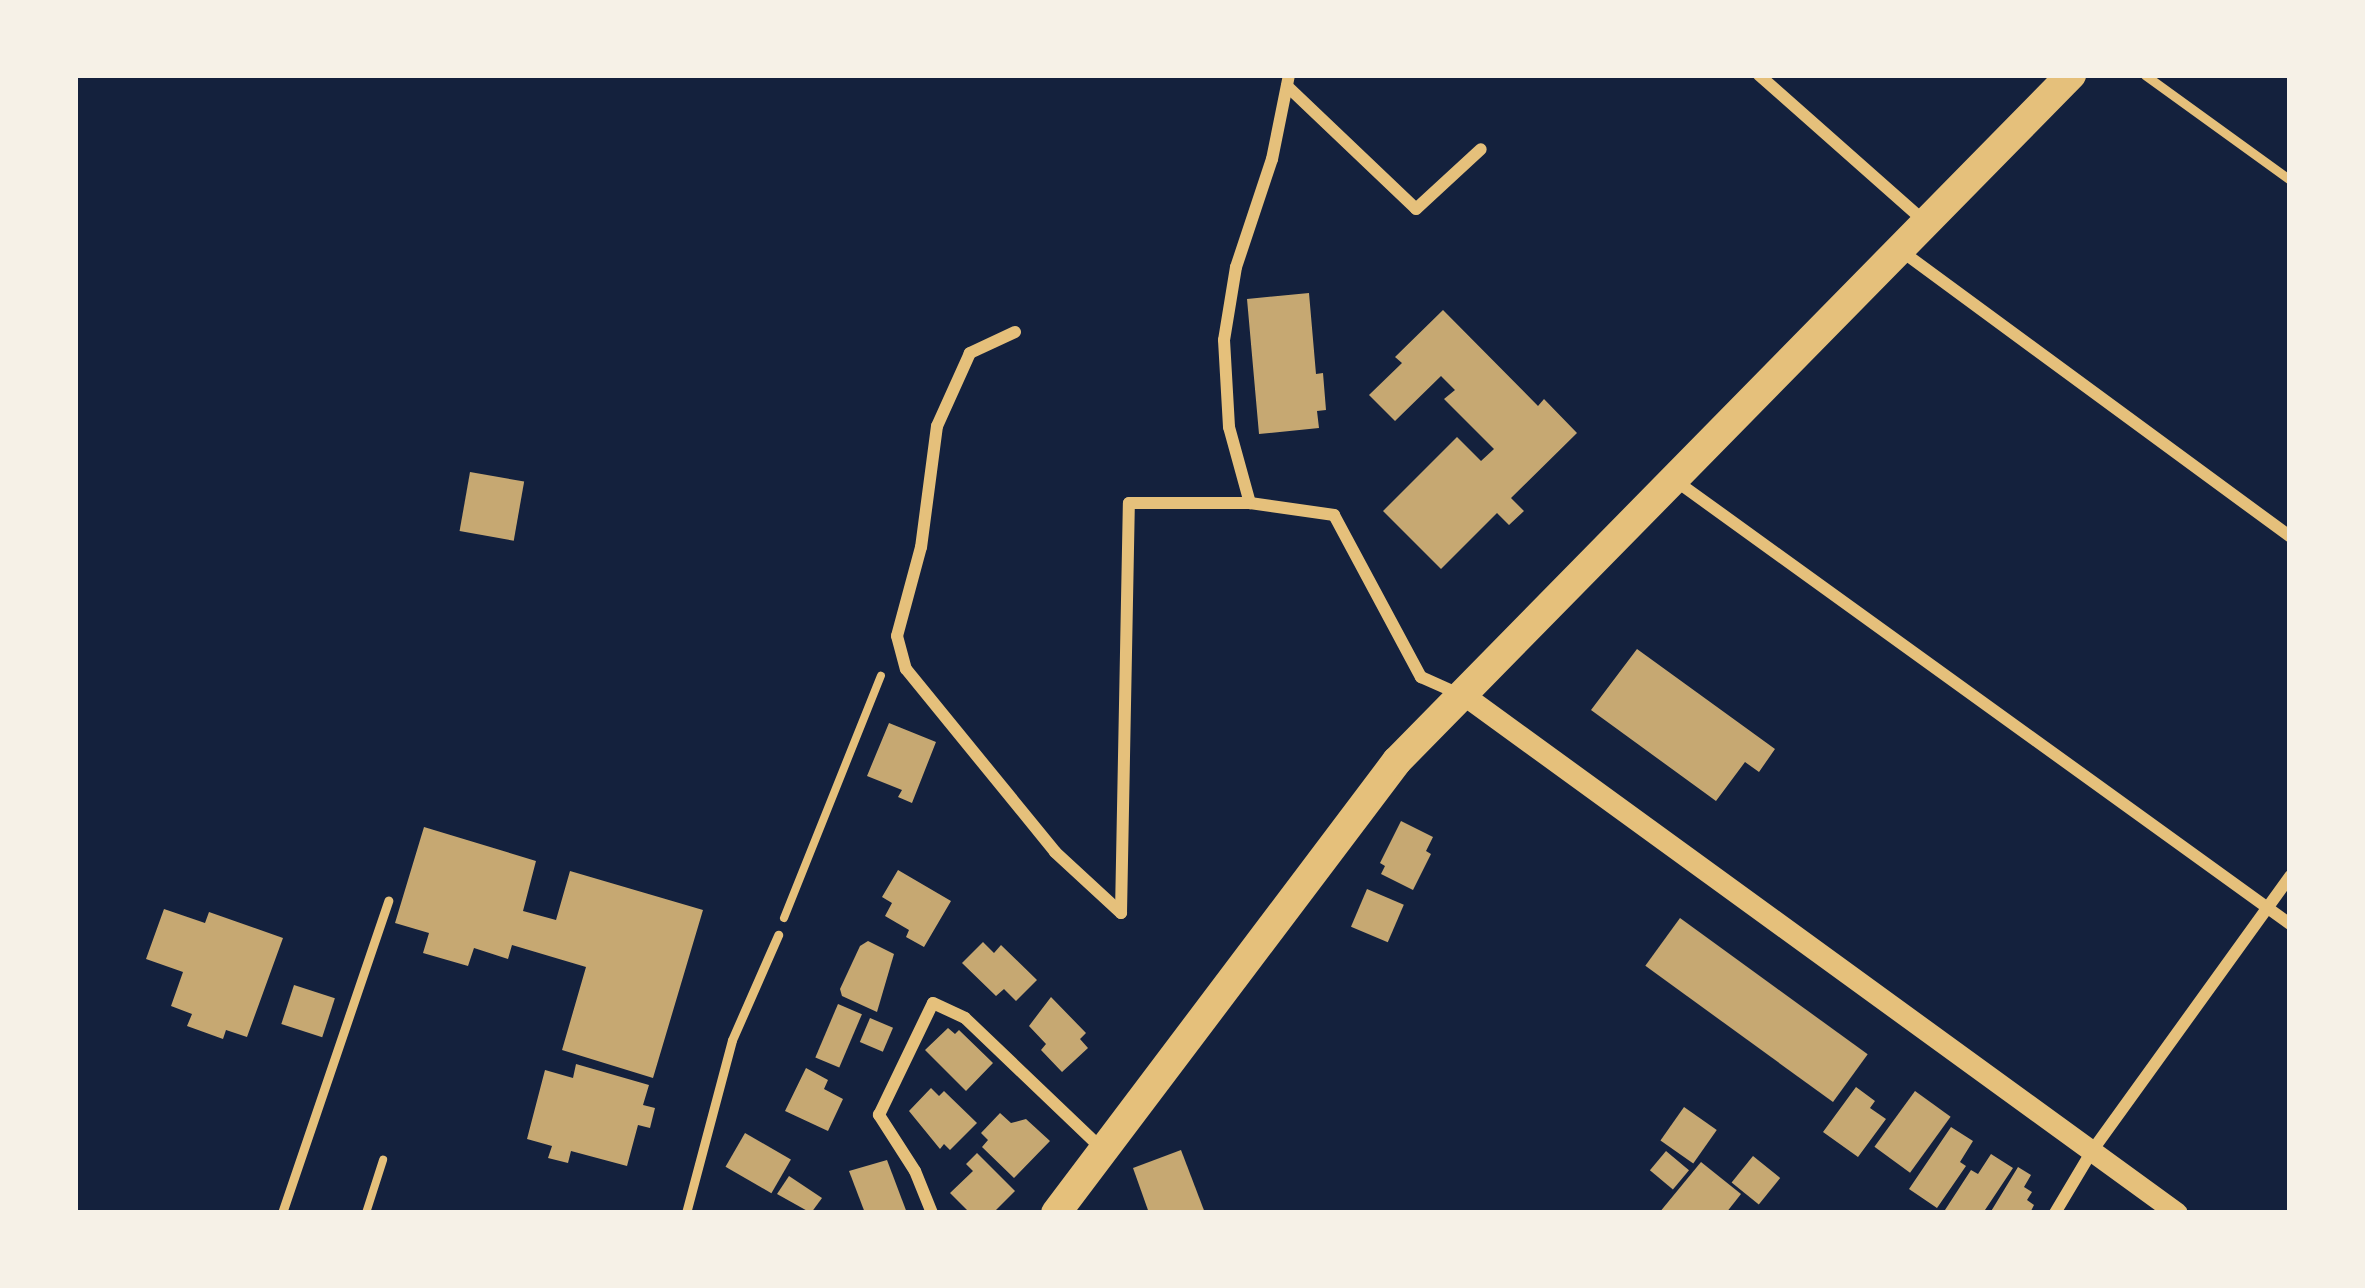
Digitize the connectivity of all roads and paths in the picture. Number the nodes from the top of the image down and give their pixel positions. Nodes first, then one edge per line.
1 (1759, 75) edge
2 (2071, 75) edge
3 (2145, 75) edge
4 (1288, 81) edge
5 (1481, 149) dead end
6 (2290, 180) edge
7 (1926, 223) junction
8 (1899, 250) junction
9 (1015, 332) dead end
10 (1675, 480) junction
11 (1250, 502) junction
12 (2290, 537) edge
13 (897, 636) junction
14 (1464, 695) junction
15 (2290, 876) edge
16 (388, 901) dead end
17 (2267, 908) junction
18 (2290, 924) edge
19 (778, 934) joint
20 (1103, 1150) junction
21 (2092, 1151) junction
22 (383, 1160) dead end
23 (281, 1213) edge
24 (366, 1213) edge
25 (686, 1213) edge
26 (932, 1213) edge
27 (1056, 1213) edge
28 (2055, 1213) edge
29 (2177, 1213) edge

1 - 7 street
2 - 7 main road
3 - 6 lane
4 - 5 street
4 - 11 street
7 - 8 main road
8 - 10 main road
8 - 12 street
9 - 13 street
10 - 14 main road
10 - 17 street
11 - 13 street
11 - 14 street
13 - 19 path
14 - 20 main road
14 - 21 street
15 - 17 street
16 - 23 lane
17 - 18 street
17 - 21 street
19 - 25 lane
20 - 26 street
20 - 27 main road
21 - 28 street
21 - 29 street
22 - 24 path

